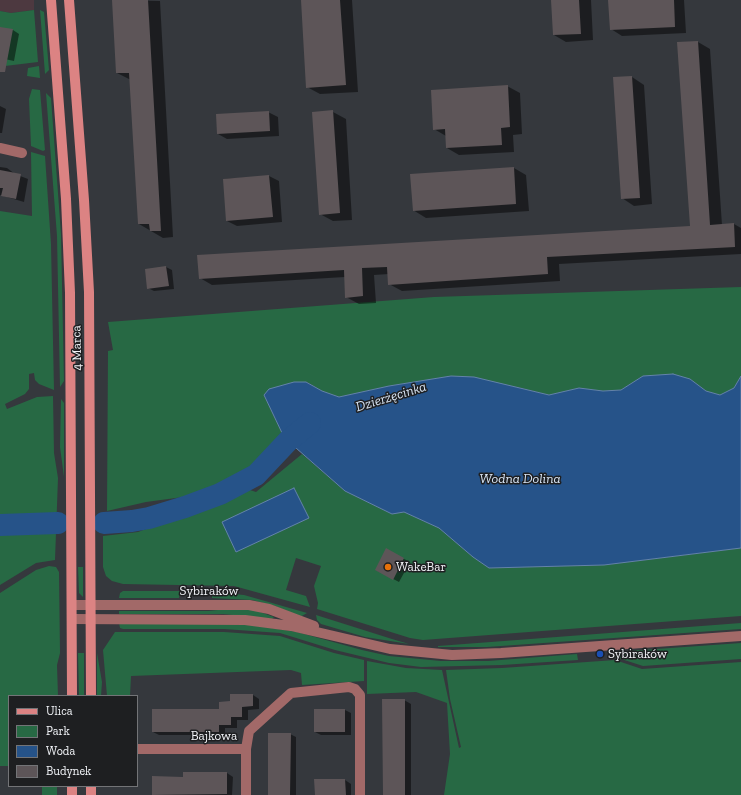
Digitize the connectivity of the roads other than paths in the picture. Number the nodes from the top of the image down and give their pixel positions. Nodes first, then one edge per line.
1 (50, 0) edge
2 (69, 0) edge
3 (0, 148) edge
4 (22, 153) dead end
5 (90, 604) junction
6 (72, 605) junction
7 (72, 619) junction
8 (90, 619) junction
9 (741, 636) edge
10 (341, 637) junction
11 (72, 695) edge
12 (90, 695) edge
13 (138, 749) edge
14 (246, 749) junction
15 (246, 795) edge
16 (360, 795) edge

1 - 6 main road, 4 Marca
2 - 5 main road, 4 Marca
3 - 4 street
5 - 6 street, Sybiraków
5 - 8 main road, 4 Marca
5 - 10 street, Sybiraków
6 - 7 main road, 4 Marca
7 - 8 street, Sybiraków
7 - 11 main road, 4 Marca
8 - 10 street, Sybiraków
8 - 12 main road, 4 Marca
9 - 10 street, Sybiraków
13 - 14 street, Bajkowa
14 - 15 street, Bajkowa
14 - 16 street

